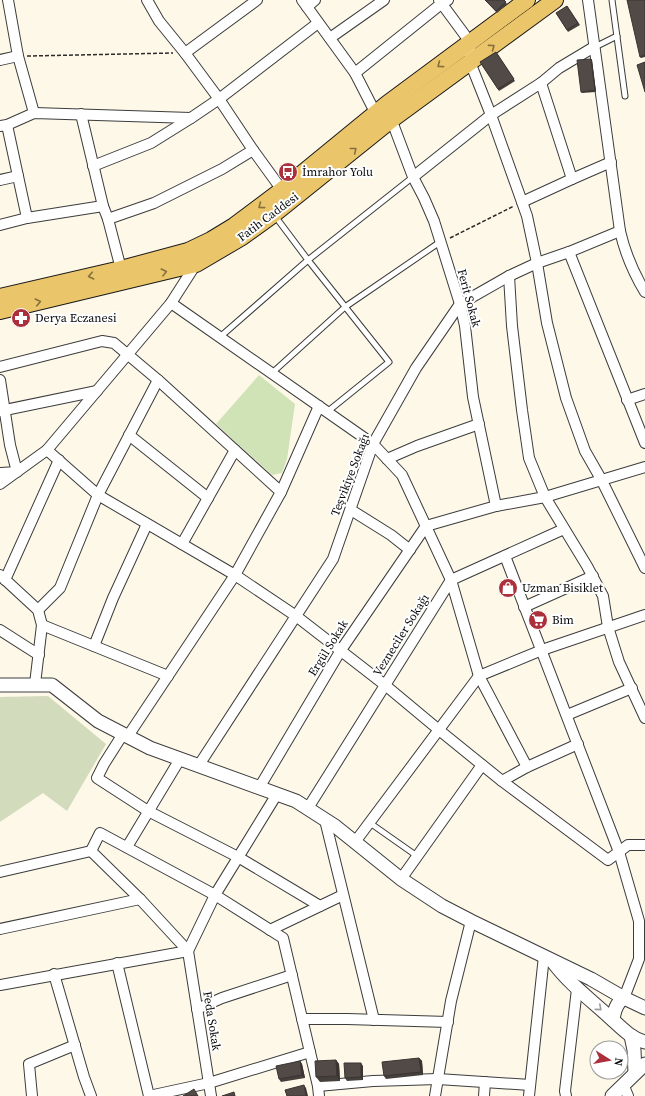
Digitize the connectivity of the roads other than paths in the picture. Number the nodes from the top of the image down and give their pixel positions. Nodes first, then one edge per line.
1 (8, 0) edge
2 (147, 0) edge
3 (257, 0) edge
4 (316, 0) edge
5 (384, 0) edge
6 (527, 0) edge
7 (555, 0) edge
8 (588, 0) edge
9 (612, 0) edge
10 (443, 1) edge
11 (305, 4) edge
12 (318, 23) junction
13 (617, 36) junction
14 (330, 38) junction
15 (470, 42) junction
16 (594, 47) junction
17 (185, 53) junction
18 (18, 56) junction
19 (0, 60) edge
20 (470, 62) junction
21 (355, 73) junction
22 (541, 83) junction
23 (625, 96) dead end
24 (218, 99) junction
25 (34, 113) junction
26 (385, 113) junction
27 (81, 114) junction
28 (491, 115) junction
29 (191, 118) junction
30 (4, 125) edge
31 (253, 150) junction
32 (335, 156) junction
33 (611, 162) junction
34 (93, 166) junction
35 (18, 176) junction
36 (413, 177) junction
37 (572, 179) junction
38 (0, 180) edge
39 (282, 190) junction
40 (522, 202) junction
41 (103, 206) junction
42 (274, 214) junction
43 (27, 218) junction
44 (108, 219) junction
45 (0, 225) edge
46 (620, 231) junction
47 (440, 242) junction
48 (569, 252) junction
49 (308, 260) junction
50 (537, 263) junction
51 (196, 264) junction
52 (121, 269) junction
53 (508, 276) junction
54 (645, 292) edge
55 (0, 297) edge
56 (171, 303) junction
57 (460, 304) junction
58 (345, 307) junction
59 (0, 311) edge
60 (220, 337) junction
61 (127, 354) junction
62 (0, 367) edge
63 (272, 373) junction
64 (0, 380) edge
65 (158, 380) junction
66 (97, 391) junction
67 (645, 394) edge
68 (627, 400) junction
69 (323, 409) junction
70 (2, 410) edge
71 (478, 424) junction
72 (129, 435) junction
73 (645, 443) edge
74 (373, 444) junction
75 (47, 450) junction
76 (235, 450) junction
77 (387, 459) junction
78 (59, 460) junction
79 (645, 467) edge
80 (17, 472) junction
81 (0, 473) edge
82 (601, 479) junction
83 (0, 484) edge
84 (281, 492) junction
85 (98, 495) junction
86 (544, 497) junction
87 (208, 498) junction
88 (496, 506) junction
89 (350, 510) junction
90 (147, 524) junction
91 (426, 526) junction
92 (564, 529) junction
93 (182, 544) junction
94 (410, 550) junction
95 (505, 556) junction
96 (645, 568) edge
97 (235, 575) junction
98 (593, 576) junction
99 (3, 577) edge
100 (451, 580) junction
101 (524, 607) junction
102 (38, 610) junction
103 (645, 615) edge
104 (296, 616) junction
105 (42, 625) junction
106 (608, 627) junction
107 (0, 630) edge
108 (94, 646) junction
109 (340, 650) junction
110 (542, 650) junction
111 (39, 654) junction
112 (168, 676) junction
113 (480, 676) junction
114 (35, 684) junction
115 (0, 685) edge
116 (385, 685) junction
117 (632, 688) junction
118 (567, 715) junction
119 (645, 718) edge
120 (439, 730) junction
121 (126, 735) junction
122 (578, 744) junction
123 (180, 759) junction
124 (482, 765) junction
125 (199, 766) junction
126 (528, 767) junction
127 (502, 781) junction
128 (259, 788) junction
129 (277, 794) junction
130 (308, 808) junction
131 (148, 811) junction
132 (325, 820) junction
133 (370, 823) junction
134 (355, 842) junction
135 (645, 845) edge
136 (127, 847) junction
137 (91, 851) junction
138 (619, 852) junction
139 (417, 856) junction
140 (238, 858) junction
141 (0, 872) edge
142 (401, 878) junction
143 (215, 895) junction
144 (343, 895) junction
145 (140, 899) junction
146 (320, 906) junction
147 (471, 922) junction
148 (642, 924) edge
149 (0, 929) edge
150 (270, 930) junction
151 (642, 940) edge
152 (188, 950) junction
153 (548, 958) junction
154 (118, 963) junction
155 (54, 974) junction
156 (292, 975) junction
157 (0, 985) edge
158 (577, 989) junction
159 (624, 998) junction
160 (644, 1006) edge
161 (197, 1009) junction
162 (302, 1019) junction
163 (374, 1020) junction
164 (613, 1020) junction
165 (448, 1022) junction
166 (631, 1036) junction
167 (645, 1042) edge
168 (75, 1045) junction
169 (310, 1052) junction
170 (645, 1064) edge
171 (635, 1073) junction
172 (438, 1079) junction
173 (485, 1082) junction
174 (209, 1083) junction
175 (530, 1085) junction
176 (626, 1090) edge
177 (318, 1091) edge
178 (32, 1096) edge
179 (91, 1096) edge
180 (149, 1096) edge
181 (211, 1096) edge
182 (435, 1096) edge
183 (484, 1096) edge
184 (529, 1096) edge
185 (566, 1096) edge
186 (612, 1096) edge

1 - 18 street
2 - 17 street
3 - 17 street
4 - 11 street
5 - 14 street
6 - 15 main road
20 -> 7 main road
8 - 16 street
9 - 13 lane
10 - 15 street
10 - 21 street
11 - 12 street, Ferit Sokak
12 - 14 street, Ferit Sokak
12 - 24 street
13 - 16 lane
13 - 23 lane
14 - 21 street, Ferit Sokak
15 - 20 street
15 -> 26 main road
16 - 22 street
16 - 33 street
17 - 24 street
18 - 19 street
18 - 25 street
20 - 26 main road
20 - 28 street
21 - 26 street, Ferit Sokak
22 - 28 street
22 - 37 street
24 - 29 street
24 - 31 street
25 - 27 street
25 - 30 street
26 - 32 main road
26 - 36 street, Ferit Sokak
27 - 29 street
27 - 34 street
28 - 36 street
28 - 40 street
29 - 34 street
30 - 35 street
31 - 39 street
31 - 44 street
32 - 39 main road
32 - 42 main road, Fatih Caddesi
33 - 37 street
33 - 46 street
34 - 41 street
35 - 38 street
35 - 43 street
36 - 47 street, Ferit Sokak
36 - 49 lane
37 - 40 street
39 -> 52 main road
40 - 50 street
41 - 43 street
41 - 44 street
42 - 49 lane
42 - 51 main road, Fatih Caddesi
43 - 45 street
44 - 52 street
46 - 48 street, Teşvikiye Sokağı
46 - 54 street
47 - 57 street, Ferit Sokak
47 - 58 lane
48 - 50 street, Teşvikiye Sokağı
48 - 68 street
49 - 58 lane
49 - 60 lane
50 - 53 street, Teşvikiye Sokağı
50 - 82 street
51 - 56 street
59 -> 51 main road, Fatih Caddesi
52 -> 55 main road
53 - 57 street, Teşvikiye Sokağı
53 - 86 street
56 - 60 street
56 - 61 street
57 - 71 street, Ferit Sokak
57 - 74 street, Teşvikiye Sokağı
58 - 63 lane
58 - 69 lane
60 - 63 street
61 - 62 street
61 - 65 street
61 - 66 street
63 - 69 street
64 - 70 street
65 - 72 street
65 - 76 street
66 - 70 street
66 - 75 street
67 - 68 street
68 - 73 street
69 - 74 street
69 - 84 street
70 - 80 street
71 - 77 street
71 - 88 street, Ferit Sokak
72 - 85 street
72 - 87 street
74 - 77 street
74 - 89 street, Teşvikiye Sokağı
75 - 78 street
75 - 80 street
76 - 84 street
76 - 87 street
77 - 91 street
78 - 85 street
78 - 99 street
79 - 82 street
80 - 81 street
80 - 83 street
82 - 86 street
82 - 96 street
84 - 97 street
85 - 90 street
85 - 102 street
86 - 88 street
86 - 92 street
87 - 93 street
88 - 91 street
89 - 94 street
89 - 104 street, Teşvikiye Sokağı
90 - 93 street
90 - 108 street
91 - 94 street, Ergül Sokak
91 - 100 street
92 - 95 street
92 - 98 street
93 - 97 street
94 - 109 street, Ergül Sokak
95 - 100 street
95 - 101 street
97 - 104 street
97 - 112 street
98 - 101 street
98 - 106 street
99 - 102 street
100 - 113 street
100 - 116 street, Vezneciler Sokağı
101 - 110 street
102 - 105 street
103 - 106 street
104 - 109 street
104 - 125 street, Teşvikiye Sokağı
105 - 108 street
105 - 111 street
106 - 110 street
106 - 117 street
107 - 111 street
108 - 112 street
109 - 116 street
109 - 128 street, Ergül Sokak
110 - 113 street
110 - 118 street
111 - 114 street
112 - 121 street
113 - 120 street
113 - 126 street
114 - 115 street
114 - 121 street
116 - 120 street
116 - 130 street, Vezneciler Sokağı
117 - 118 street
117 - 119 street
118 - 122 street
120 - 124 street
120 - 133 street
121 - 123 street
121 - 131 street
122 - 126 street
122 - 138 street
123 - 125 street
123 - 131 street
124 - 127 street
124 - 139 street
125 - 128 street
126 - 127 street
127 - 138 street
128 - 129 street
129 - 130 street
129 - 140 street
130 - 132 street
131 - 136 street
131 - 140 street
132 - 134 street
132 - 144 street
133 - 134 street
133 - 139 lane
134 - 142 street
135 - 138 street
136 - 137 street
136 - 143 street
137 - 141 street
137 - 145 street
138 - 148 street
139 - 142 street
140 - 143 street
140 - 146 street
142 - 147 street
143 - 150 street
143 - 152 street
144 - 146 street
144 - 163 street
145 - 149 street
145 - 152 street
146 - 150 street
147 - 153 street
147 - 165 street
148 - 151 street
150 - 156 street
151 - 159 street
152 - 154 street
152 - 161 street, Feda Sokak
153 - 158 street
153 - 159 street
153 - 175 street
154 - 155 street
154 - 180 street
155 - 157 street
155 - 168 street
156 - 161 street
156 - 162 street
158 -> 164 street
158 - 185 street
159 - 160 street
159 - 164 street
161 - 174 street, Feda Sokak
162 - 163 street
162 - 169 street
163 - 165 street
164 - 166 street
165 - 172 street
166 - 167 street
166 - 171 street
168 - 178 street
168 - 179 street
169 - 174 street
169 - 177 street
170 - 171 street
171 - 176 street
172 - 173 street
172 - 177 street
172 - 182 street
173 - 175 street
173 - 183 street
174 - 180 street
174 - 181 street, Feda Sokak
175 - 184 street
176 - 186 street

